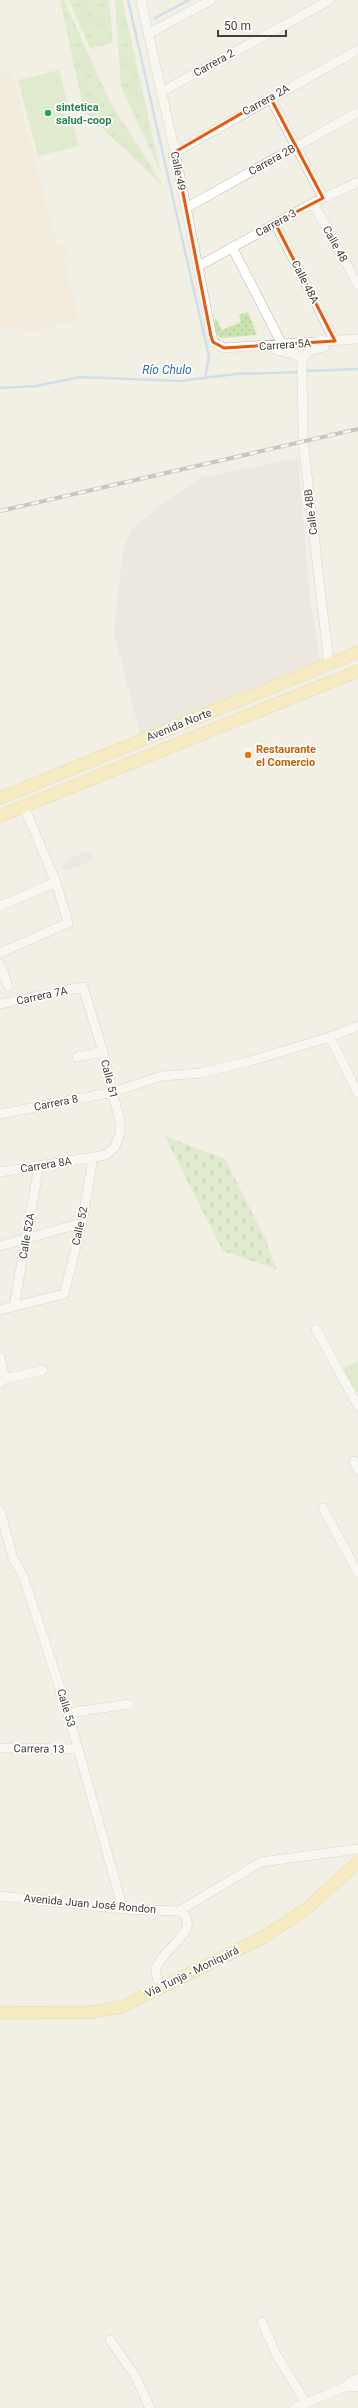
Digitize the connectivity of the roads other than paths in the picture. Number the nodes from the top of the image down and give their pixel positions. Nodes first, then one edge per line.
1 (141, 0) edge
2 (211, 0) edge
3 (330, 0) edge
4 (148, 34) junction
5 (358, 50) edge
6 (161, 92) junction
7 (270, 97) junction
8 (358, 112) edge
9 (296, 147) junction
10 (175, 152) junction
11 (358, 182) edge
12 (323, 198) junction
13 (313, 203) junction
14 (186, 208) junction
15 (275, 223) junction
16 (232, 248) junction
17 (197, 268) junction
18 (358, 285) edge
19 (358, 339) edge
20 (334, 341) junction
21 (213, 342) joint
22 (283, 346) junction
23 (225, 348) junction
24 (302, 360) junction
25 (358, 652) edge
26 (329, 664) junction
27 (358, 671) edge
28 (0, 798) edge
29 (24, 807) junction
30 (0, 816) edge
31 (56, 882) junction
32 (0, 906) edge
33 (0, 953) edge
34 (0, 964) edge
35 (8, 986) dead end
36 (83, 987) joint
37 (0, 1004) edge
38 (358, 1026) edge
39 (330, 1037) junction
40 (103, 1052) junction
41 (77, 1057) dead end
42 (113, 1092) junction
43 (358, 1093) edge
44 (0, 1114) edge
45 (93, 1158) junction
46 (39, 1166) junction
47 (0, 1172) edge
48 (82, 1223) junction
49 (27, 1239) junction
50 (0, 1246) edge
51 (14, 1306) junction
52 (0, 1310) edge
53 (316, 1329) dead end
54 (0, 1357) edge
55 (43, 1370) dead end
56 (3, 1381) edge
57 (358, 1406) edge
58 (354, 1461) dead end
59 (358, 1470) edge
60 (323, 1508) dead end
61 (0, 1510) edge
62 (358, 1573) edge
63 (129, 1704) dead end
64 (68, 1713) junction
65 (0, 1748) edge
66 (77, 1749) junction
67 (358, 1849) edge
68 (358, 1862) edge
69 (0, 1896) edge
70 (123, 1908) junction
71 (179, 1911) junction
72 (161, 1988) junction
73 (0, 2013) edge
74 (262, 2322) dead end
75 (110, 2340) dead end
76 (358, 2378) edge
77 (347, 2386) junction
78 (358, 2387) edge
79 (306, 2403) junction
80 (150, 2408) edge
81 (294, 2408) edge

1 - 4 street, Calle 49
2 - 4 street
3 - 6 street, Carrera 2
4 - 6 street, Calle 49
5 - 7 street, Carrera 2A
6 - 10 street, Calle 49
7 - 9 street
7 - 10 street, Carrera 2A
8 - 9 street, Carrera 2B
9 - 12 street
9 - 14 street, Carrera 2B
10 - 14 street, Calle 49
11 - 12 street, Carrera 3
12 - 13 street, Carrera 3
13 - 15 street, Carrera 3
13 - 18 street, Calle 48
14 - 17 street, Calle 49
15 - 16 street, Carrera 3
15 - 20 street, Calle 48A
16 - 17 street, Carrera 3
16 - 22 street
17 - 21 street, Calle 49
19 - 20 street, Carrera 5A
19 - 24 street
20 - 22 street, Carrera 5A
21 - 23 street, Carrera 5A
22 - 23 street, Carrera 5A
23 - 24 street
24 - 26 street, Calle 48B
25 - 26 main road, Avenida Norte
26 - 28 main road, Avenida Norte
27 - 29 main road, Avenida Norte
29 - 30 main road, Avenida Norte
29 - 31 street
31 - 32 street
31 - 33 street
34 - 35 street
36 - 37 street, Carrera 7A
36 - 40 street, Calle 51
38 - 39 street, Carrera 8
39 - 42 street, Carrera 8
39 - 43 street
40 - 41 street
40 - 42 street, Calle 51
42 - 44 street, Carrera 8
42 - 45 street, Calle 51
45 - 46 street, Carrera 8A
45 - 48 street, Calle 52
46 - 47 street, Carrera 8A
46 - 49 street, Calle 52A
48 - 49 street
48 - 51 street, Calle 52
49 - 50 street
49 - 51 street, Calle 52A
51 - 52 street
53 - 57 street
54 - 56 street
55 - 56 street
58 - 59 street
60 - 62 street
61 - 64 street, Calle 53
63 - 64 street
64 - 66 street, Calle 53
65 - 66 street, Carrera 13
66 - 70 street, Calle 53
67 - 71 street
68 - 72 main road, Vía Tunja - Moniquirá
69 - 70 street, Avenida Juan José Rondon
70 - 71 street, Avenida Juan José Rondon
71 - 72 street
72 - 73 main road, Vía Tunja - Moniquirá
74 - 79 street
75 - 80 street
76 - 77 street
77 - 78 street
77 - 79 street
79 - 81 street

